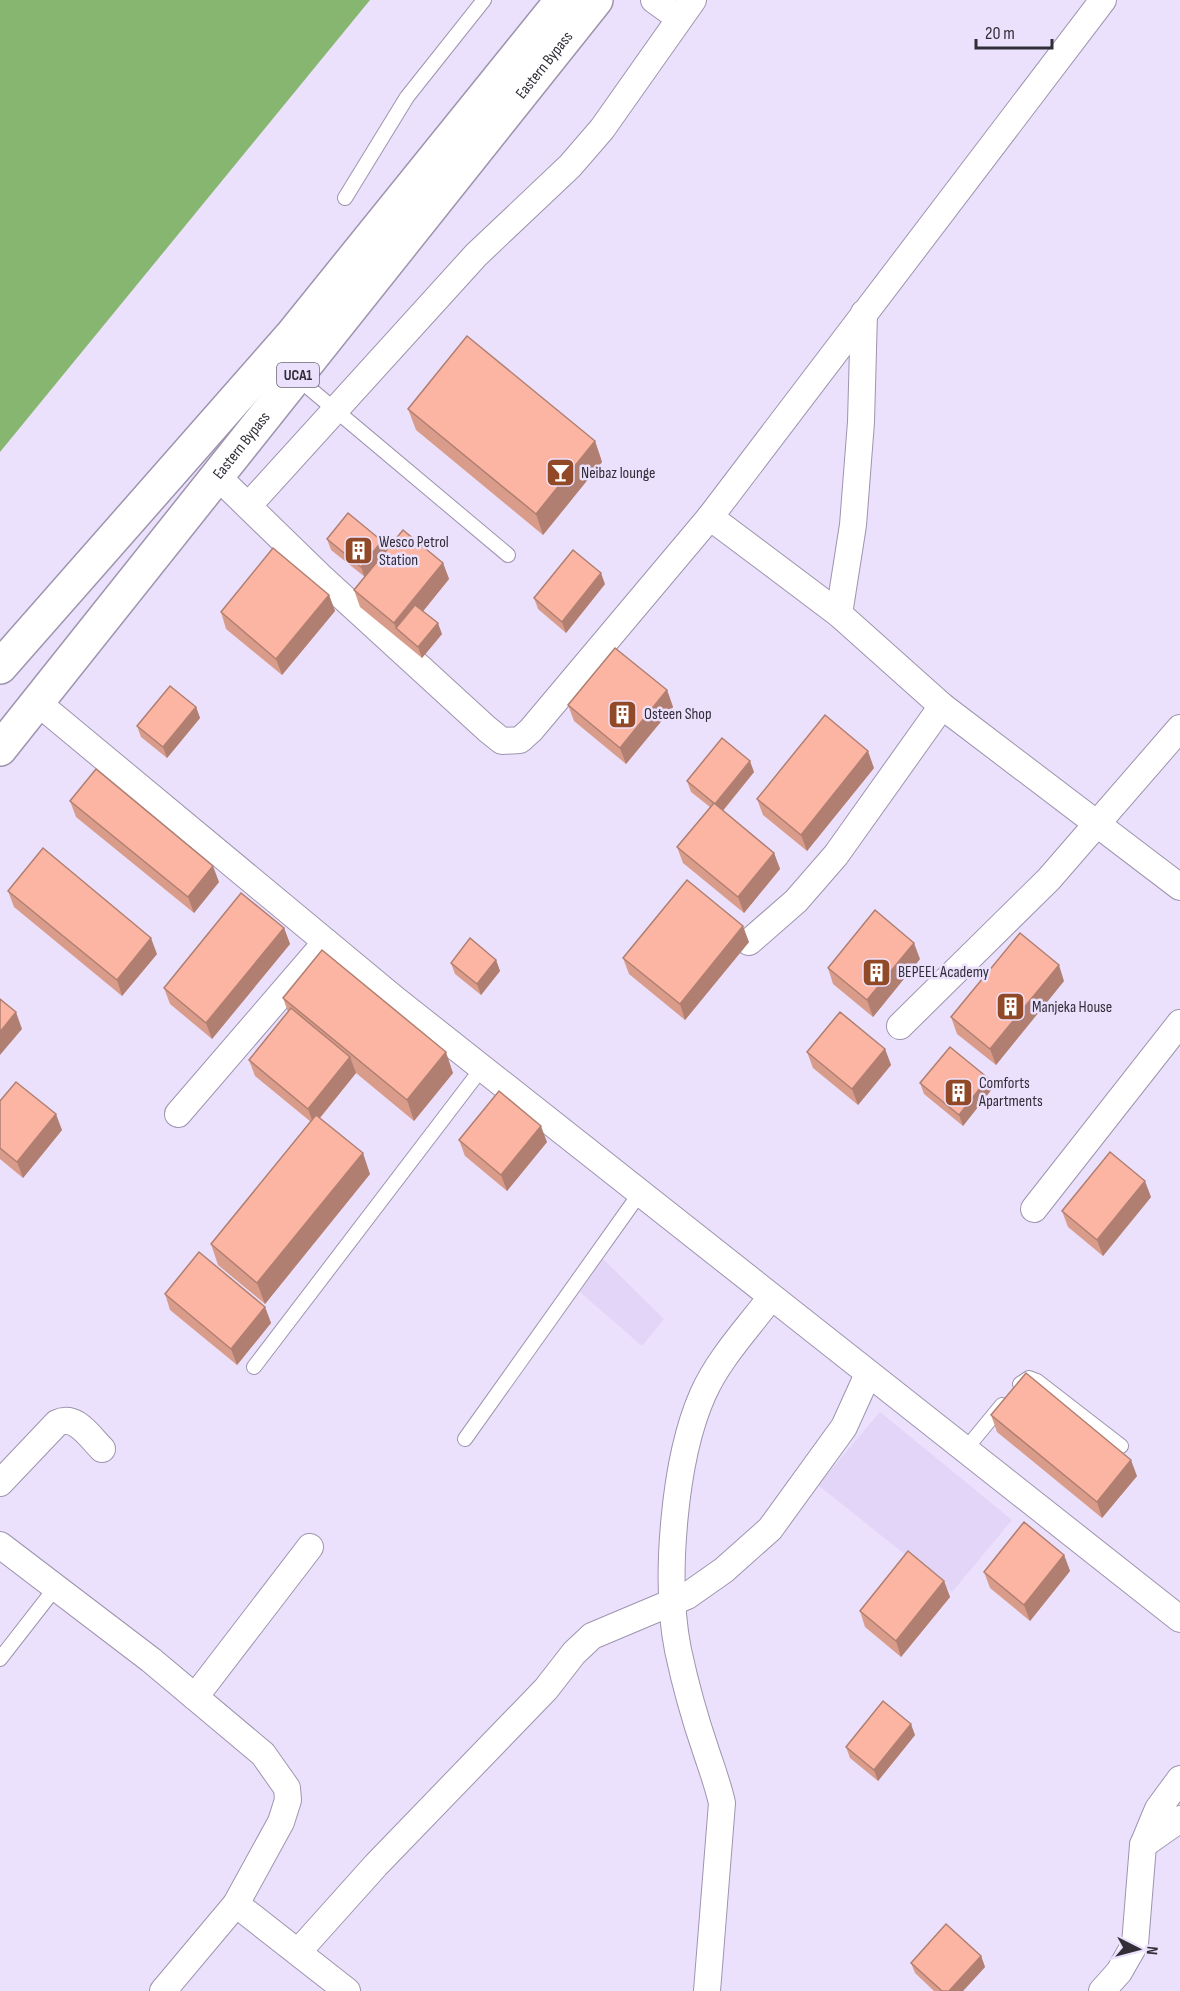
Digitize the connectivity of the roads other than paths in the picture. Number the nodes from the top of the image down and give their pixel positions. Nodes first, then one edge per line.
1 (484, 0) edge
2 (562, 0) edge
3 (596, 0) edge
4 (654, 0) edge
5 (1103, 0) edge
6 (686, 9) edge
7 (345, 198) dead end
8 (864, 313) junction
9 (296, 377) junction
10 (335, 410) junction
11 (217, 476) junction
12 (249, 505) junction
13 (710, 517) junction
14 (508, 555) dead end
15 (839, 614) junction
16 (0, 667) edge
17 (38, 702) junction
18 (942, 706) junction
19 (1180, 728) edge
20 (0, 749) edge
21 (1098, 822) junction
22 (1180, 887) edge
23 (326, 942) junction
24 (749, 942) dead end
25 (1180, 1023) edge
26 (900, 1026) dead end
27 (482, 1068) junction
28 (178, 1114) dead end
29 (640, 1193) junction
30 (1034, 1209) dead end
31 (771, 1297) junction
32 (254, 1367) dead end
33 (868, 1374) junction
34 (465, 1439) dead end
35 (1121, 1446) dead end
36 (102, 1449) dead end
37 (965, 1450) junction
38 (0, 1483) edge
39 (0, 1545) edge
40 (310, 1547) dead end
41 (56, 1587) junction
42 (672, 1602) junction
43 (1180, 1620) edge
44 (0, 1659) edge
45 (195, 1697) junction
46 (1180, 1779) edge
47 (1180, 1819) edge
48 (1143, 1845) junction
49 (236, 1904) junction
50 (298, 1952) junction
51 (163, 1991) edge
52 (347, 1991) edge
53 (707, 1991) edge
54 (1102, 1991) edge

1 - 7 lane
2 - 16 main road, Eastern Bypass / UCA1
3 - 9 main road, Eastern Bypass / UCA1
4 - 6 street
5 - 8 street
6 - 10 street
8 - 13 street
8 - 15 street
9 - 10 lane
9 - 11 main road, Eastern Bypass / UCA1
10 - 12 street
10 - 14 lane
11 - 12 street
11 - 17 main road, Eastern Bypass / UCA1
12 - 13 street
13 - 15 street
15 - 18 street
17 - 20 main road, Eastern Bypass / UCA1
17 - 23 street
18 - 21 street
18 - 24 street
19 - 21 street
21 - 22 street
21 - 26 street
23 - 27 street
23 - 28 street
25 - 30 street
27 - 29 street
27 - 32 lane
29 - 31 street
29 - 34 lane
31 - 33 street
31 - 42 street
33 - 37 street
33 - 42 street
35 - 37 lane
36 - 38 street
37 - 43 street
39 - 41 street
40 - 45 street
41 - 44 lane
41 - 45 street
42 - 50 street
42 - 53 street
45 - 49 street
46 - 48 street
47 - 48 street
48 - 54 street
49 - 50 street
49 - 51 street
50 - 52 street

